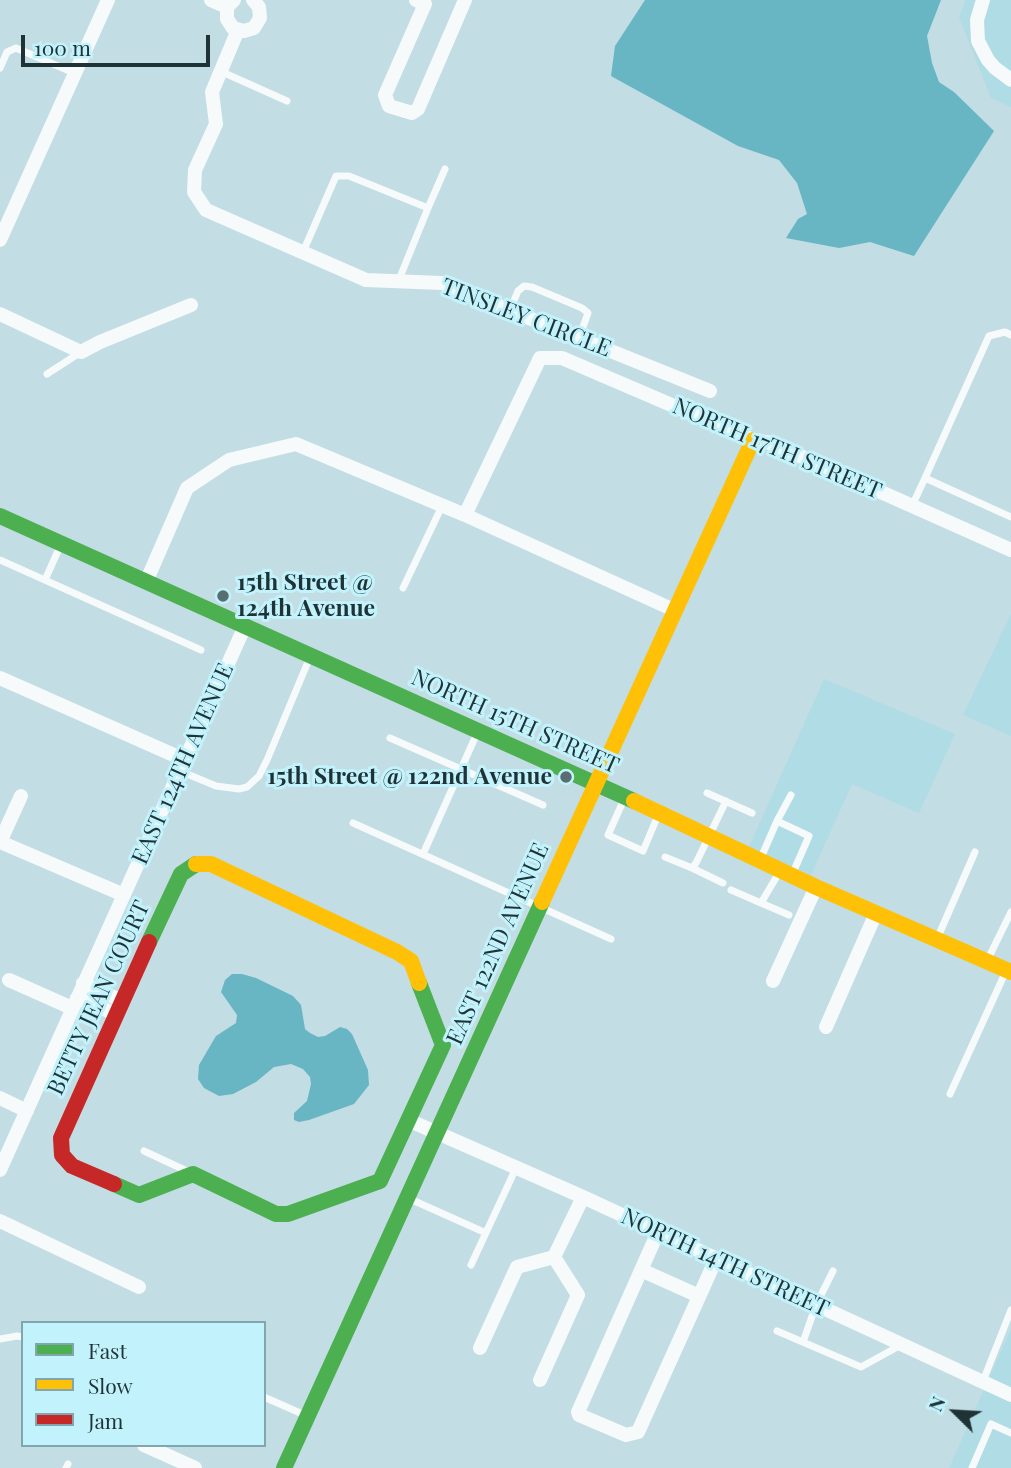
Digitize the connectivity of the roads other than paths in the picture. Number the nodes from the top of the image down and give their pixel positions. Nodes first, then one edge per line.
1 (108, 0) edge
2 (211, 0) edge
3 (253, 0) edge
4 (465, 0) edge
5 (983, 0) edge
6 (423, 1) edge
7 (230, 4) edge
8 (238, 30) junction
9 (0, 68) edge
10 (220, 71) junction
11 (75, 73) junction
12 (1011, 80) edge
13 (287, 101) dead end
14 (445, 169) dead end
15 (428, 208) junction
16 (0, 240) edge
17 (303, 252) junction
18 (398, 282) junction
19 (191, 305) dead end
20 (510, 310) junction
21 (0, 314) edge
22 (1011, 335) edge
23 (579, 338) junction
24 (81, 352) junction
25 (47, 374) dead end
26 (710, 391) dead end
27 (753, 439) junction
28 (925, 478) junction
29 (442, 505) junction
30 (912, 506) junction
31 (466, 515) junction
32 (0, 516) edge
33 (1011, 517) edge
34 (61, 544) junction
35 (1011, 550) edge
36 (0, 560) edge
37 (46, 580) junction
38 (146, 582) junction
39 (403, 588) dead end
40 (674, 610) junction
41 (244, 626) junction
42 (201, 650) dead end
43 (311, 656) junction
44 (0, 678) edge
45 (478, 731) junction
46 (390, 738) dead end
47 (183, 765) junction
48 (461, 769) junction
49 (596, 783) junction
50 (707, 793) dead end
51 (791, 794) dead end
52 (21, 796) dead end
53 (625, 797) junction
54 (726, 801) junction
55 (543, 805) dead end
56 (660, 813) junction
57 (752, 813) dead end
58 (777, 821) junction
59 (353, 823) dead end
60 (709, 837) junction
61 (0, 842) edge
62 (975, 852) dead end
63 (423, 854) junction
64 (666, 856) dead end
65 (760, 860) junction
66 (692, 868) junction
67 (786, 873) junction
68 (723, 883) dead end
69 (816, 887) junction
70 (731, 890) dead end
71 (124, 895) junction
72 (761, 903) junction
73 (538, 906) junction
74 (1011, 912) edge
75 (876, 913) junction
76 (789, 915) dead end
77 (611, 939) dead end
78 (937, 939) junction
79 (986, 961) junction
80 (1009, 971) edge
81 (9, 981) dead end
82 (773, 981) dead end
83 (83, 983) junction
84 (74, 1003) junction
85 (119, 1008) junction
86 (826, 1027) dead end
87 (950, 1094) dead end
88 (0, 1098) edge
89 (27, 1111) junction
90 (408, 1120) junction
91 (438, 1134) junction
92 (144, 1151) dead end
93 (516, 1168) junction
94 (0, 1170) edge
95 (193, 1174) junction
96 (583, 1197) junction
97 (408, 1199) junction
98 (0, 1221) edge
99 (659, 1232) junction
100 (486, 1233) junction
101 (554, 1258) junction
102 (716, 1259) junction
103 (471, 1265) dead end
104 (641, 1270) junction
105 (833, 1271) dead end
106 (139, 1287) dead end
107 (699, 1296) junction
108 (816, 1305) junction
109 (1011, 1310) edge
110 (777, 1331) dead end
111 (21, 1337) edge
112 (0, 1339) edge
113 (803, 1342) junction
114 (902, 1345) junction
115 (480, 1348) dead end
116 (540, 1380) dead end
117 (982, 1382) junction
118 (1009, 1391) edge
119 (266, 1398) edge
120 (308, 1417) junction
121 (1011, 1433) edge
122 (148, 1447) edge
123 (195, 1468) edge
124 (284, 1468) edge
125 (972, 1468) edge

1 - 11 street
2 - 7 street
3 - 8 street, TINSLEY CIRCLE
4 - 6 street
5 - 12 street
7 - 8 street
8 - 10 street, TINSLEY CIRCLE
9 - 11 lane
10 - 13 lane
10 - 17 street, TINSLEY CIRCLE
11 - 16 street
14 - 15 lane
15 - 17 lane
15 - 18 lane
17 - 18 street, TINSLEY CIRCLE
18 - 20 street, TINSLEY CIRCLE
19 - 24 street
20 - 23 street, TINSLEY CIRCLE
20 - 23 lane
21 - 24 street
22 - 28 lane
23 - 26 street, TINSLEY CIRCLE
24 - 25 lane
27 - 30 street, NORTH 17TH STREET
27 - 31 street, NORTH 17TH STREET
27 - 40 street, EAST 122ND AVENUE
28 - 30 lane
28 - 33 lane
29 - 31 street
29 - 38 street
29 - 39 lane
30 - 35 street, NORTH 17TH STREET
31 - 40 street
32 - 34 street, NORTH 15TH STREET
34 - 37 lane
34 - 38 street, NORTH 15TH STREET
36 - 37 lane
37 - 42 lane
38 - 41 street, NORTH 15TH STREET
40 - 49 street, EAST 122ND AVENUE
41 - 43 street, NORTH 15TH STREET
41 - 47 street, EAST 124TH AVENUE
43 - 45 street, NORTH 15TH STREET
43 - 47 lane
44 - 47 street
45 - 48 lane
45 - 49 street, NORTH 15TH STREET
46 - 48 lane
47 - 71 street, EAST 124TH AVENUE
48 - 55 lane
48 - 63 lane
49 - 53 street, NORTH 15TH STREET
49 - 73 street, EAST 122ND AVENUE
50 - 54 lane
51 - 58 lane
52 - 61 street
53 - 56 street, NORTH 15TH STREET
53 - 56 lane
54 - 57 lane
54 - 60 lane
56 - 60 street, NORTH 15TH STREET
58 - 65 lane
58 - 67 lane
59 - 63 lane
60 - 65 street, NORTH 15TH STREET
60 - 66 lane
61 - 71 street
62 - 78 lane
63 - 73 lane
64 - 66 lane
65 - 67 street, NORTH 15TH STREET
66 - 68 lane
67 - 69 street, NORTH 15TH STREET
67 - 72 lane
69 - 75 street, NORTH 15TH STREET
69 - 82 street
70 - 72 lane
71 - 83 street, EAST 124TH AVENUE
72 - 76 lane
73 - 77 lane
73 - 91 street, EAST 122ND AVENUE
74 - 79 lane
75 - 78 street, NORTH 15TH STREET
75 - 86 street
78 - 79 street, NORTH 15TH STREET
79 - 80 street, NORTH 15TH STREET
80 - 87 lane
81 - 84 street
83 - 84 street, EAST 124TH AVENUE
83 - 85 street
84 - 85 street
84 - 89 street, EAST 124TH AVENUE
85 - 90 street, BETTY JEAN COURT
85 - 95 street, BETTY JEAN COURT
88 - 89 street
89 - 94 street, EAST 124TH AVENUE
90 - 91 street
90 - 95 street, BETTY JEAN COURT
91 - 93 street, NORTH 14TH STREET
91 - 97 street, EAST 122ND AVENUE
92 - 95 lane
93 - 96 street, NORTH 14TH STREET
93 - 100 lane
96 - 99 street, NORTH 14TH STREET
96 - 101 street
97 - 100 lane
97 - 120 street, EAST 122ND AVENUE
98 - 106 street
99 - 102 street, NORTH 14TH STREET
99 - 104 street
100 - 103 lane
101 - 115 street
101 - 116 street
102 - 107 street
102 - 108 street, NORTH 14TH STREET
104 - 107 street
104 - 107 street
105 - 108 lane
108 - 113 lane
108 - 114 street, NORTH 14TH STREET
109 - 117 lane
110 - 113 lane
111 - 112 lane
113 - 114 lane
114 - 117 street, NORTH 14TH STREET
117 - 118 street, NORTH 14TH STREET
119 - 120 lane
120 - 124 street, EAST 122ND AVENUE
121 - 125 lane
122 - 123 street

